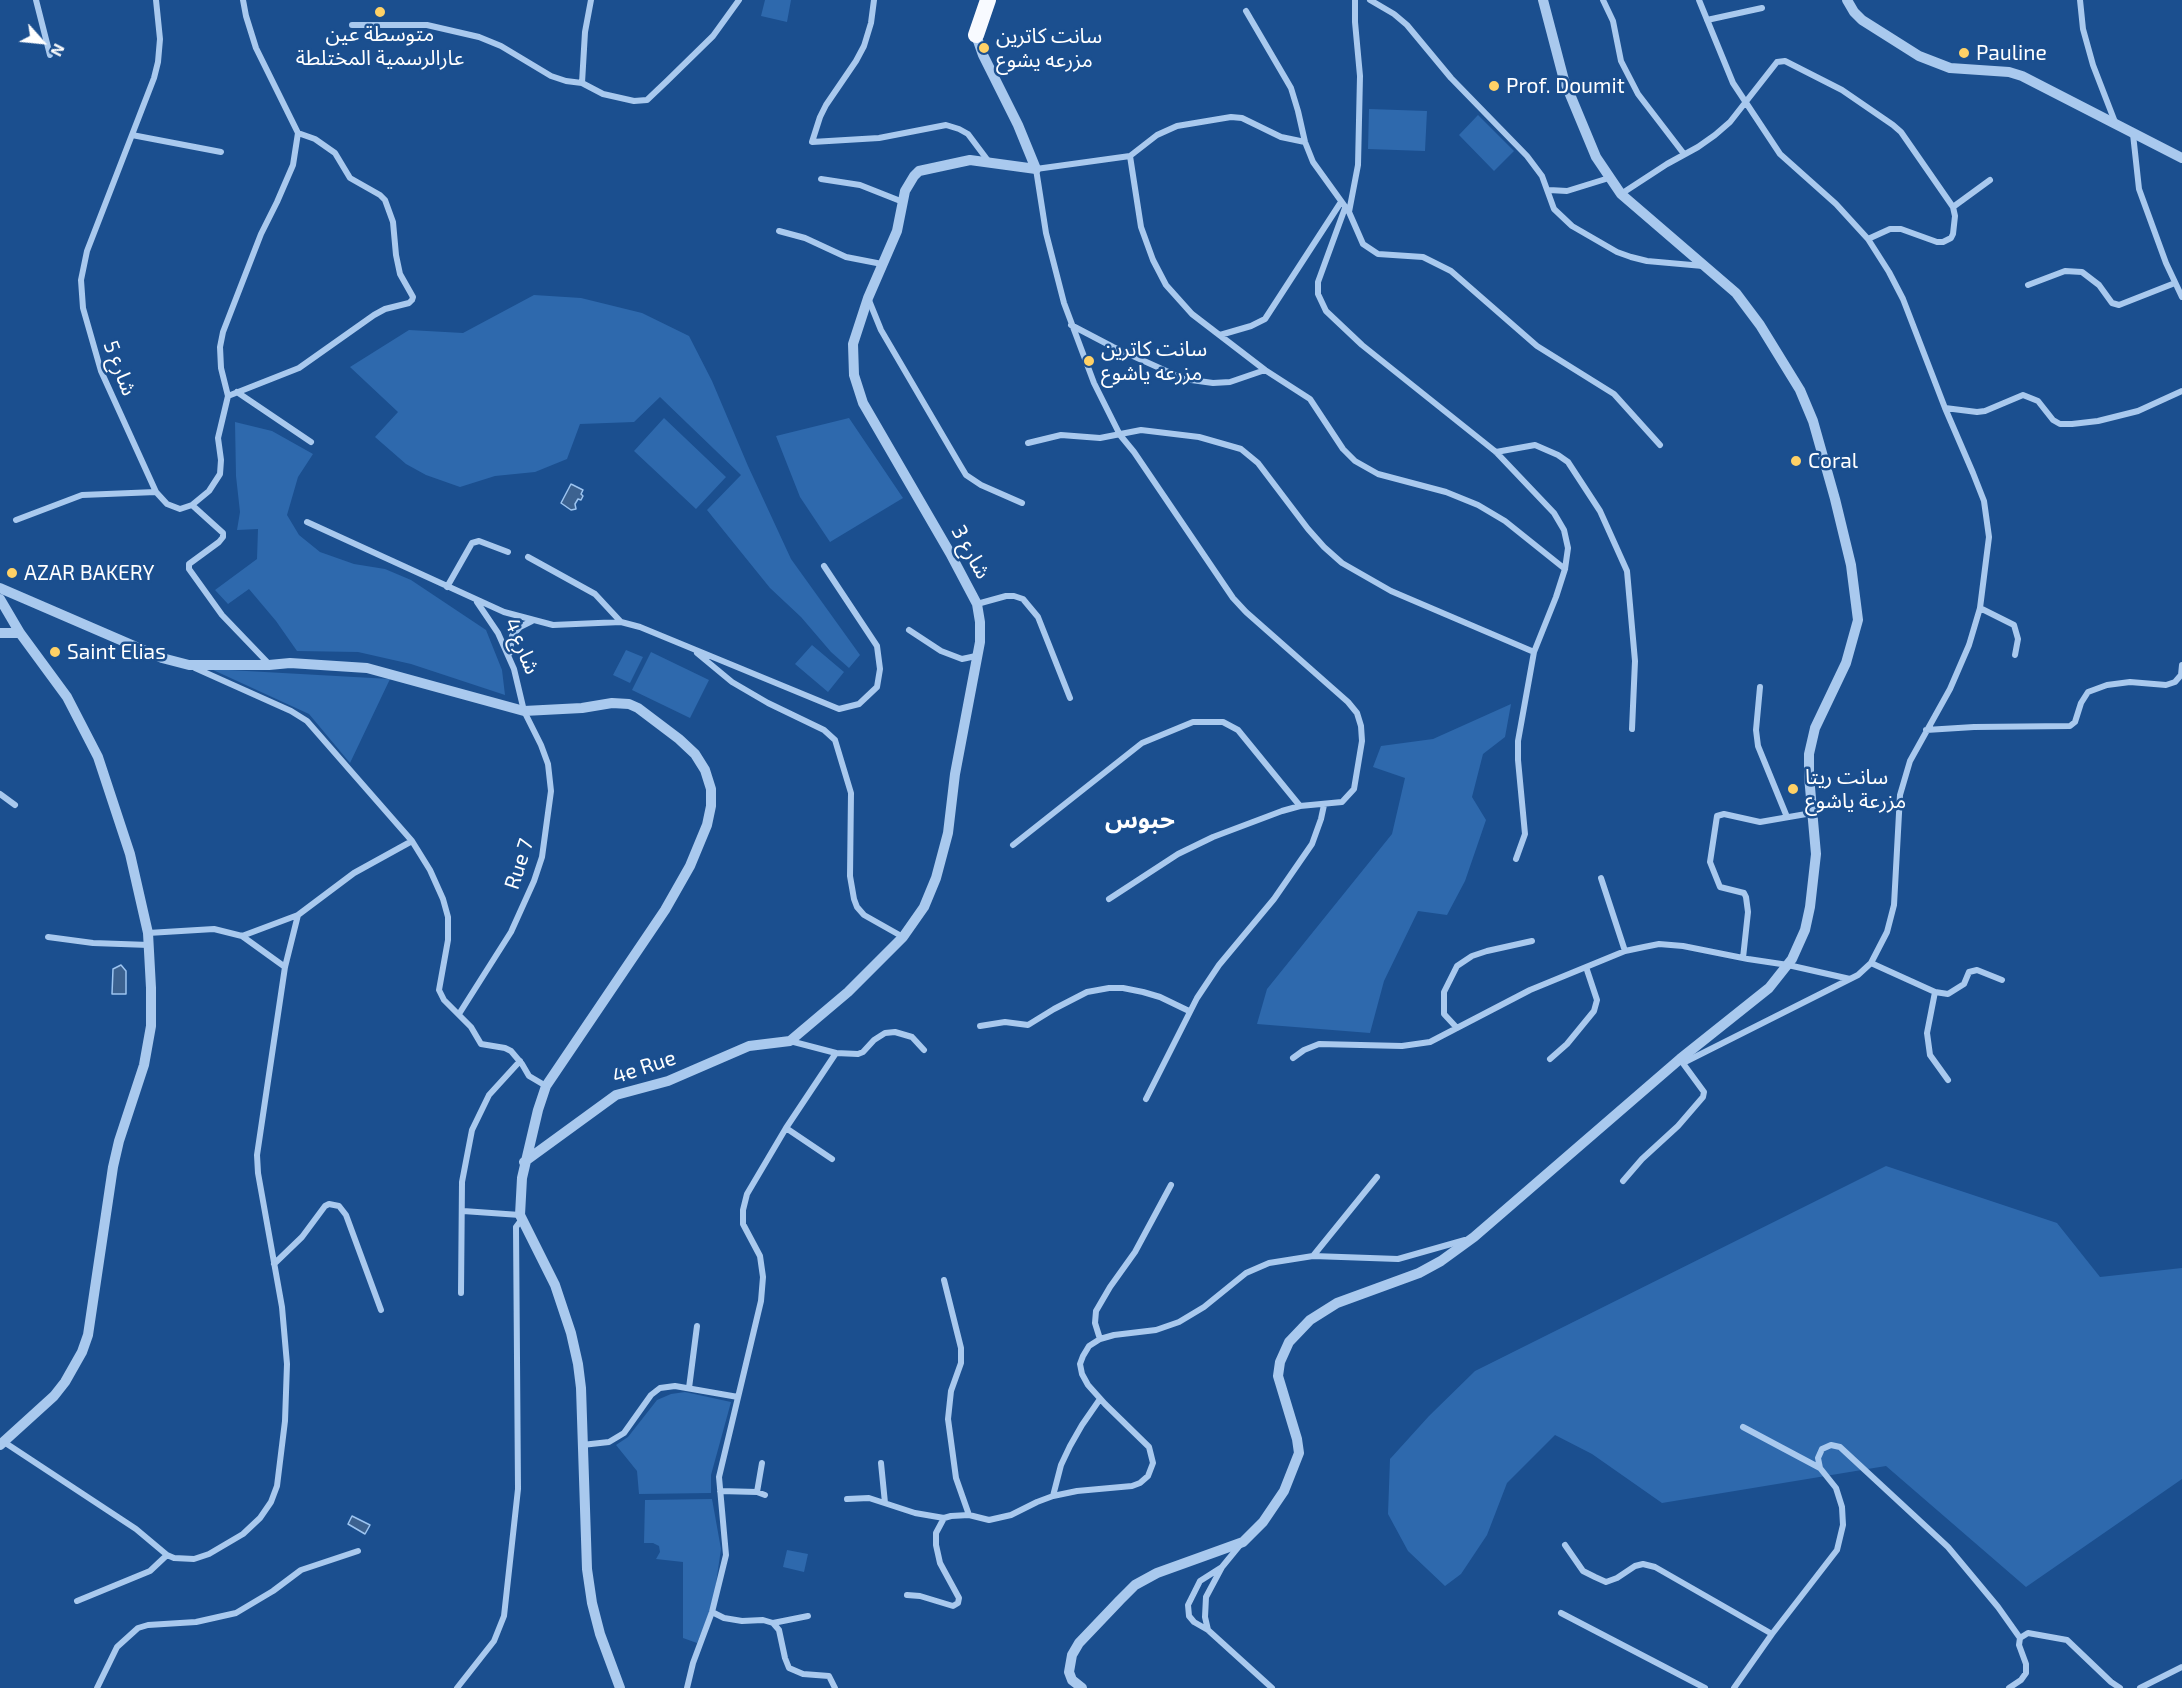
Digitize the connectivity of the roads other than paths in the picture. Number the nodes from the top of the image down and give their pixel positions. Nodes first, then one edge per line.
1 (36, 0) edge
2 (156, 0) edge
3 (243, 0) edge
4 (591, 0) edge
5 (739, 0) edge
6 (874, 0) edge
7 (975, 0) edge
8 (988, 0) edge
9 (1355, 0) edge
10 (1370, 0) edge
11 (1543, 0) edge
12 (1603, 0) edge
13 (1699, 0) edge
14 (1847, 0) edge
15 (2080, 0) edge
16 (1762, 8) dead end
17 (1246, 11) dead end
18 (1707, 20) junction
19 (352, 26) dead end
20 (976, 35) junction
21 (50, 55) dead end
22 (582, 83) junction
23 (1744, 102) junction
24 (2116, 126) junction
25 (298, 133) junction
26 (2133, 134) junction
27 (132, 135) junction
28 (1305, 142) junction
29 (221, 152) dead end
30 (1684, 154) junction
31 (1130, 156) junction
32 (2182, 158) edge
33 (989, 162) junction
34 (1036, 169) junction
35 (1609, 178) junction
36 (821, 179) dead end
37 (1990, 180) dead end
38 (1549, 190) junction
39 (1621, 194) junction
40 (903, 202) junction
41 (1345, 207) junction
42 (1953, 207) junction
43 (779, 231) dead end
44 (1868, 239) junction
45 (882, 264) junction
46 (1707, 266) junction
47 (2175, 283) junction
48 (2028, 285) dead end
49 (868, 297) junction
50 (2182, 297) edge
51 (1071, 325) junction
52 (1220, 335) junction
53 (1265, 370) junction
54 (2182, 391) edge
55 (237, 392) junction
56 (228, 396) junction
57 (1945, 408) junction
58 (1120, 435) junction
59 (311, 442) dead end
60 (1028, 443) dead end
61 (1660, 445) dead end
62 (1496, 452) junction
63 (156, 492) junction
64 (1022, 503) dead end
65 (192, 506) junction
66 (16, 520) dead end
67 (307, 522) dead end
68 (508, 552) dead end
69 (528, 557) dead end
70 (824, 566) dead end
71 (1565, 569) junction
72 (447, 587) junction
73 (0, 588) edge
74 (0, 599) edge
75 (475, 600) junction
76 (977, 604) junction
77 (1980, 608) junction
78 (533, 621) junction
79 (621, 622) junction
80 (909, 630) dead end
81 (0, 633) edge
82 (20, 633) junction
83 (692, 649) junction
84 (1534, 652) junction
85 (2015, 655) dead end
86 (976, 656) junction
87 (510, 659) junction
88 (189, 665) junction
89 (269, 665) junction
90 (2182, 665) edge
91 (1760, 687) dead end
92 (1070, 698) dead end
93 (524, 711) junction
94 (1632, 729) dead end
95 (1926, 730) junction
96 (0, 794) edge
97 (15, 805) dead end
98 (1324, 805) junction
99 (1300, 806) junction
100 (1812, 813) junction
101 (1787, 817) junction
102 (412, 841) junction
103 (1013, 845) dead end
104 (1516, 858) dead end
105 (1601, 878) dead end
106 (1109, 899) dead end
107 (298, 915) junction
108 (148, 933) junction
109 (242, 936) junction
110 (48, 937) dead end
111 (903, 937) junction
112 (1532, 941) dead end
113 (150, 945) junction
114 (1625, 951) junction
115 (1743, 958) junction
116 (1871, 963) junction
117 (1788, 965) junction
118 (285, 967) junction
119 (1586, 968) junction
120 (1850, 979) junction
121 (2002, 980) dead end
122 (1935, 992) junction
123 (1189, 1011) junction
124 (459, 1014) junction
125 (980, 1026) dead end
126 (1457, 1028) junction
127 (790, 1041) junction
128 (924, 1050) dead end
129 (836, 1053) junction
130 (1293, 1058) dead end
131 (1550, 1059) dead end
132 (520, 1061) junction
133 (1682, 1061) junction
134 (1948, 1080) dead end
135 (546, 1086) junction
136 (1146, 1100) dead end
137 (786, 1128) junction
138 (832, 1159) dead end
139 (524, 1162) junction
140 (1377, 1177) dead end
141 (1623, 1181) dead end
142 (1171, 1185) dead end
143 (463, 1211) junction
144 (521, 1217) junction
145 (1474, 1238) junction
146 (1313, 1256) junction
147 (274, 1264) junction
148 (944, 1280) dead end
149 (461, 1293) dead end
150 (381, 1310) dead end
151 (697, 1326) dead end
152 (1100, 1339) junction
153 (689, 1388) junction
154 (738, 1397) junction
155 (1100, 1399) junction
156 (1743, 1427) dead end
157 (2, 1444) edge
158 (582, 1445) junction
159 (762, 1463) dead end
160 (881, 1463) dead end
161 (1820, 1468) junction
162 (720, 1491) junction
163 (757, 1492) junction
164 (765, 1495) dead end
165 (1053, 1496) junction
166 (847, 1499) dead end
167 (885, 1503) junction
168 (969, 1515) junction
169 (944, 1518) junction
170 (1243, 1542) junction
171 (1565, 1545) dead end
172 (358, 1551) dead end
173 (166, 1555) junction
174 (1222, 1567) junction
175 (907, 1595) dead end
176 (78, 1601) dead end
177 (712, 1612) junction
178 (1561, 1613) dead end
179 (808, 1616) dead end
180 (773, 1623) junction
181 (1208, 1630) junction
182 (1772, 1634) junction
183 (2020, 1638) junction
184 (2182, 1667) edge
185 (97, 1688) edge
186 (457, 1688) edge
187 (620, 1688) edge
188 (687, 1688) edge
189 (835, 1688) edge
190 (1082, 1688) edge
191 (1272, 1688) edge
192 (1706, 1688) edge
193 (1734, 1688) edge
194 (2008, 1688) edge
195 (2120, 1688) edge
196 (2140, 1688) edge

1 - 21 street
2 - 27 street, شارع 5
3 - 25 street
4 - 22 street
5 - 22 street
6 - 33 street
7 - 20 highway
8 - 20 highway
9 - 41 street
10 - 38 street
11 - 35 street
12 - 30 street
13 - 18 street
14 - 24 street
15 - 24 street
16 - 18 street
17 - 28 street
18 - 23 street
19 - 22 street
20 - 34 street
23 - 30 street
23 - 42 street
23 - 44 street
24 - 26 street
25 - 55 street
25 - 56 street
26 - 32 street
26 - 47 street
27 - 29 street
27 - 63 street, شارع 5
28 - 31 street
28 - 41 street
30 - 39 street
31 - 34 street
31 - 52 street
33 - 34 street, شارع 3
33 - 40 street, شارع 3
34 - 51 street
35 - 38 street
35 - 39 street
36 - 40 street
37 - 42 street
38 - 46 street
39 - 46 street
40 - 45 street, شارع 3
41 - 52 street
41 - 61 street
41 - 62 street
42 - 44 street
43 - 45 street
44 - 57 street
45 - 49 street, شارع 3
46 - 100 street
47 - 48 street
47 - 50 street
49 - 64 street
49 - 76 street, شارع 3
51 - 53 street
51 - 58 street
52 - 53 street
53 - 71 street
54 - 57 street
55 - 56 street
55 - 59 street
56 - 65 street
57 - 77 street
58 - 60 street
58 - 84 street
58 - 98 street
62 - 71 street
62 - 94 street
63 - 65 street
63 - 66 street
65 - 89 street
67 - 72 street
68 - 72 street
69 - 79 street
70 - 83 street
71 - 84 street
72 - 75 street
73 - 88 street
74 - 82 street
75 - 78 street
75 - 87 street, شارع 4
76 - 86 street, شارع 3
76 - 92 street
77 - 85 street
77 - 95 street
78 - 79 street
78 - 87 street
79 - 83 street
80 - 86 street
81 - 82 street
82 - 108 street
83 - 111 street
84 - 104 street
86 - 111 street, شارع 3
87 - 93 street, شارع 4
88 - 89 street
88 - 102 street
89 - 93 street
90 - 95 street
91 - 101 street
93 - 124 street, Rue 7
93 - 135 street
95 - 116 street
96 - 97 street
98 - 99 street
98 - 123 street
99 - 103 street
99 - 106 street
100 - 101 street
100 - 117 street
101 - 115 street
102 - 107 street
102 - 124 street
105 - 114 street
107 - 109 street
107 - 118 street
108 - 109 street
108 - 113 street
109 - 118 street
110 - 113 street
111 - 127 street, شارع 3
112 - 126 street
113 - 157 street
114 - 115 street
114 - 119 street
115 - 117 street
116 - 120 street
116 - 122 street
117 - 120 street
117 - 133 street
118 - 147 street
119 - 126 street
119 - 131 street
120 - 133 street
121 - 122 street
122 - 134 street
123 - 125 street
123 - 136 street
124 - 132 street
126 - 130 street
127 - 129 street
127 - 139 street, 4e Rue
128 - 129 street
129 - 137 street
132 - 135 street
132 - 143 street
133 - 141 street
133 - 145 street
135 - 139 street
137 - 138 street
137 - 154 street
139 - 144 street
140 - 146 street
142 - 152 street
143 - 144 street
143 - 149 street
144 - 158 street
144 - 186 street
145 - 146 street
145 - 170 street
146 - 152 street
147 - 150 street
147 - 173 street
148 - 168 street
151 - 153 street
152 - 155 street
153 - 154 street
153 - 158 street
154 - 162 street
155 - 165 street
155 - 165 street
156 - 161 street
157 - 173 street
158 - 187 street
159 - 163 street
160 - 167 street
161 - 182 street
161 - 183 street
162 - 163 street
162 - 177 street
163 - 164 street
165 - 168 street
166 - 167 street
167 - 169 street
168 - 169 street
169 - 175 street
170 - 174 street
170 - 190 street
171 - 182 street
172 - 185 street
173 - 176 street
174 - 181 street
174 - 181 street
177 - 180 street
177 - 188 street
178 - 192 street
179 - 180 street
180 - 189 street
181 - 191 street
182 - 193 street
183 - 194 street
183 - 195 street
184 - 196 street

